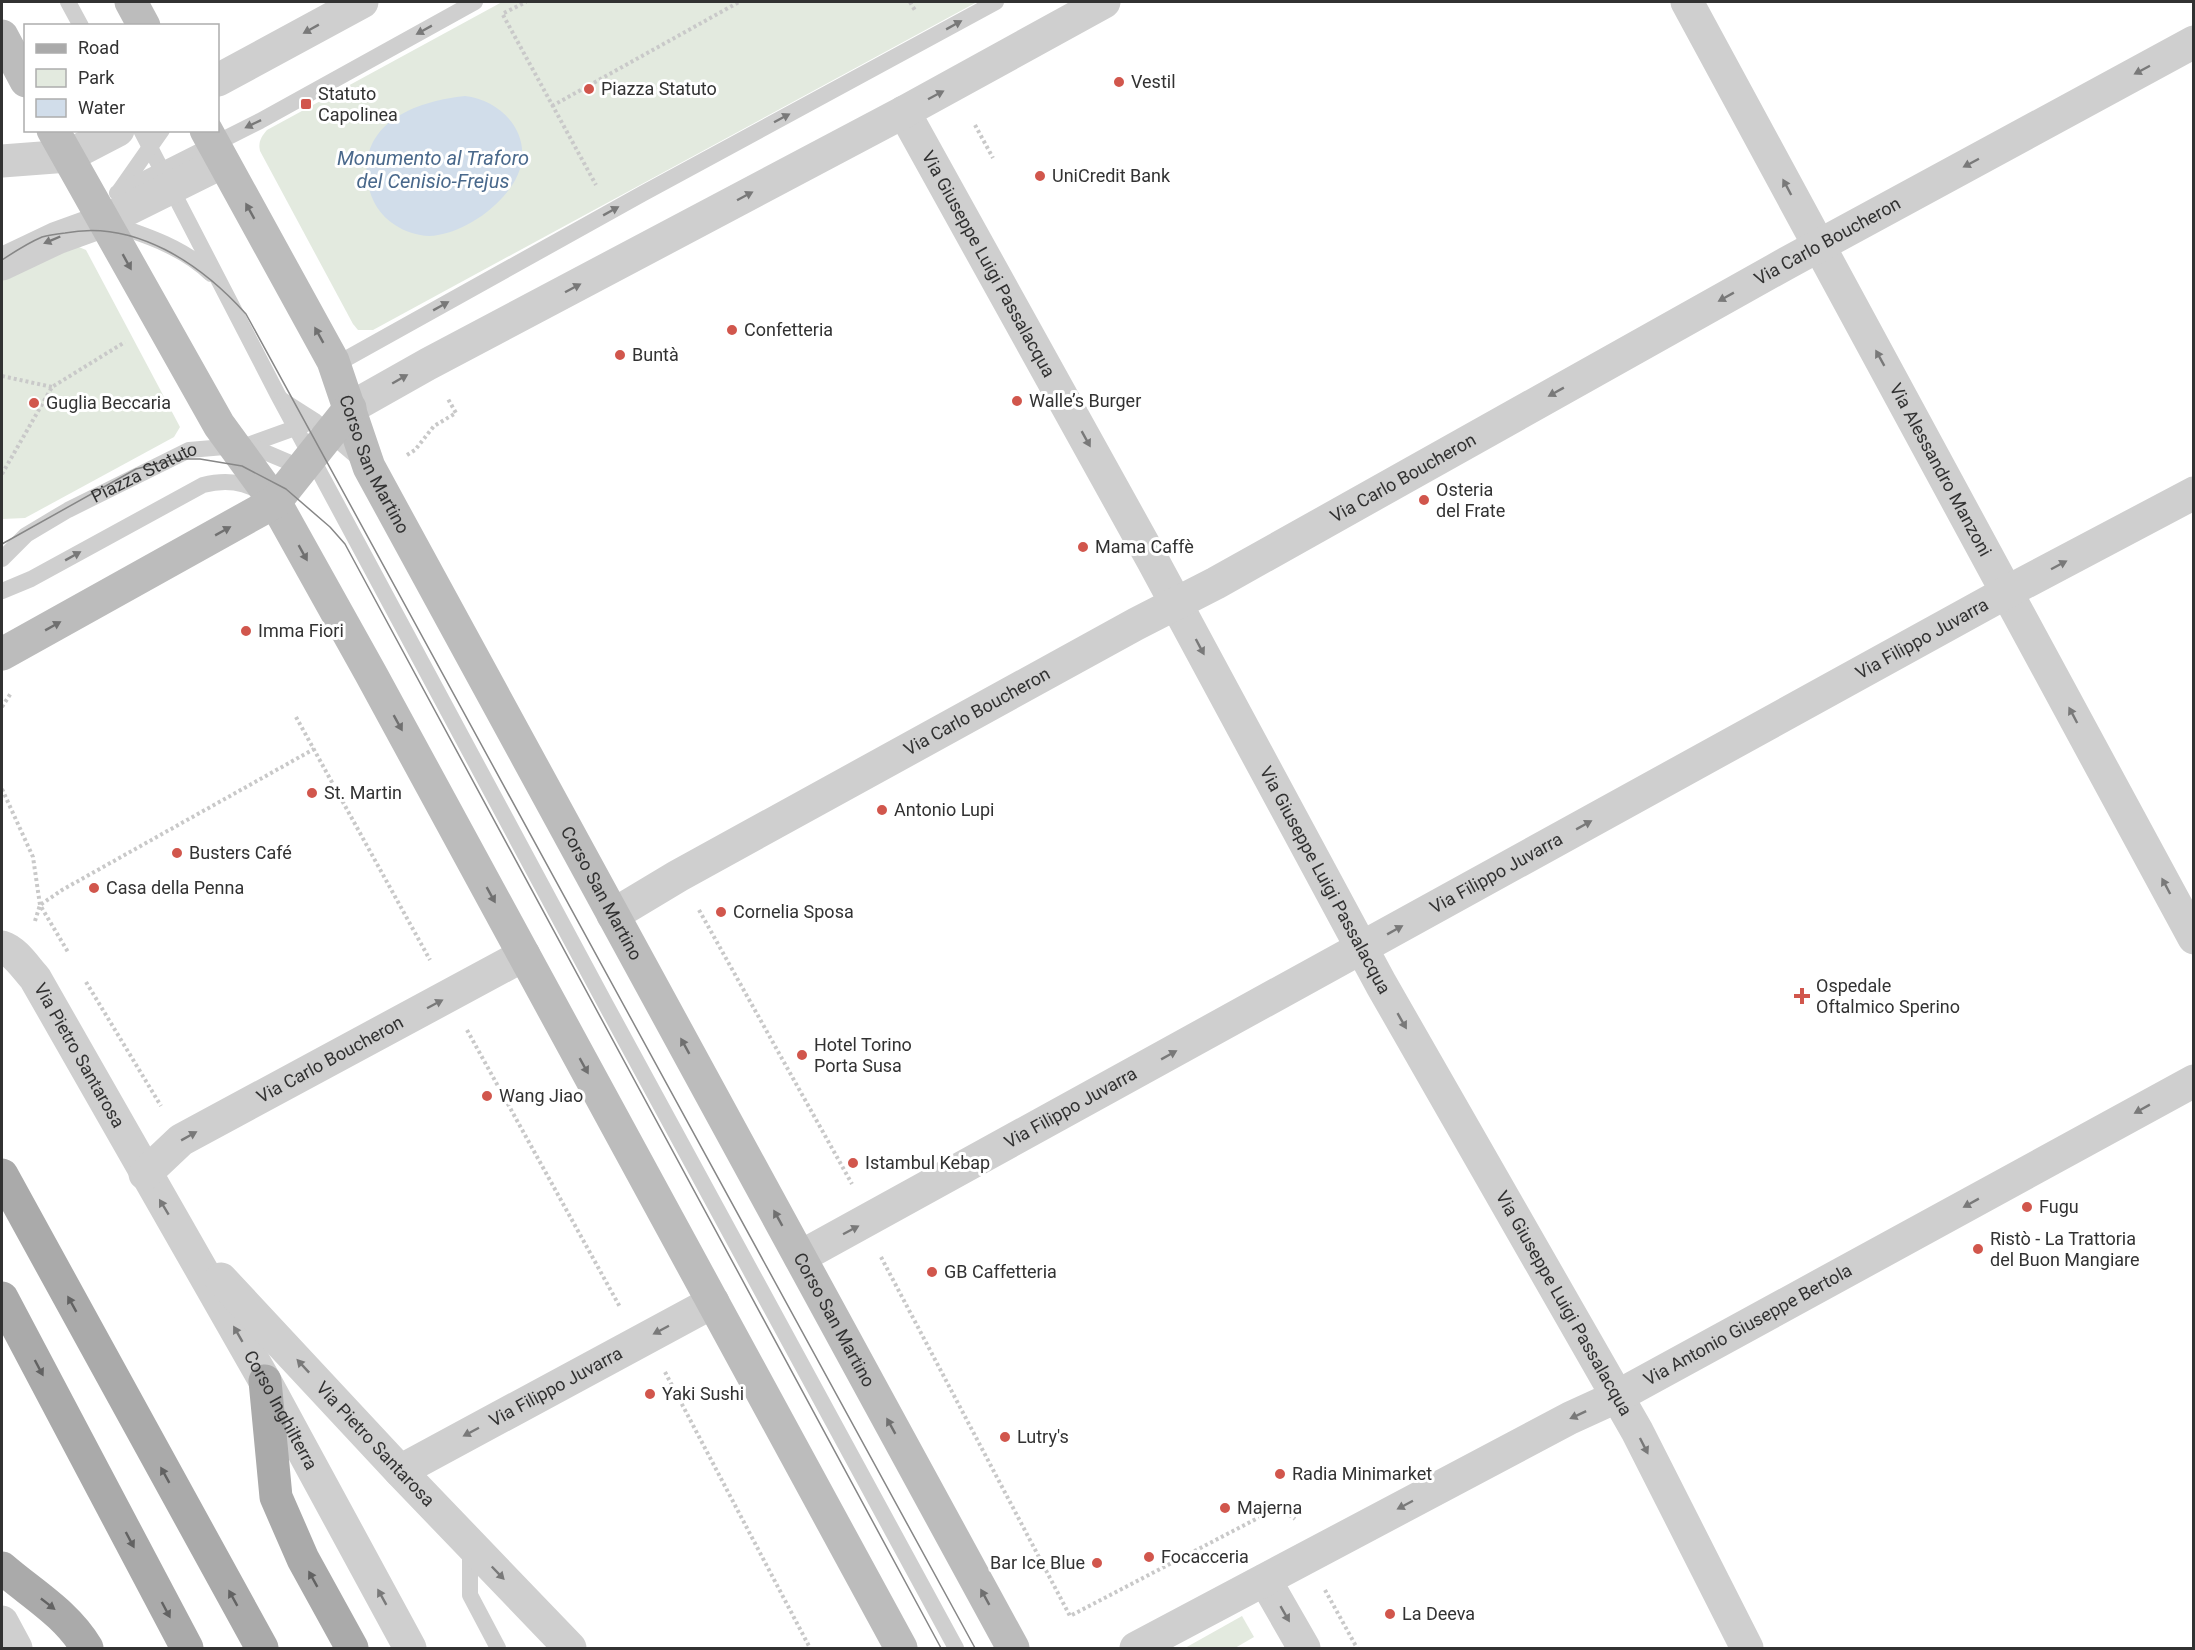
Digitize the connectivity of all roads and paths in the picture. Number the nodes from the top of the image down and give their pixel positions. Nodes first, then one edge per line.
1 (68, 2) edge
2 (130, 2) edge
3 (362, 2) edge
4 (475, 2) edge
5 (526, 2) edge
6 (739, 2) edge
7 (996, 2) edge
8 (1687, 2) edge
9 (1099, 4) edge
10 (80, 24) edge
11 (143, 24) edge
12 (2, 36) edge
13 (2193, 42) edge
14 (24, 77) edge
15 (219, 79) edge
16 (552, 106) junction
17 (904, 112) junction
18 (975, 125) dead end
19 (109, 132) edge
20 (142, 132) edge
21 (161, 132) edge
22 (61, 143) edge
23 (214, 145) edge
24 (151, 147) junction
25 (993, 158) dead end
26 (2, 161) edge
27 (167, 179) junction
28 (601, 194) dead end
29 (111, 207) junction
30 (1819, 245) junction
31 (2, 264) edge
32 (220, 282) junction
33 (124, 342) dead end
34 (428, 364) junction
35 (335, 365) junction
36 (2, 376) edge
37 (52, 387) junction
38 (280, 398) junction
39 (350, 408) junction
40 (296, 428) junction
41 (241, 446) junction
42 (314, 446) junction
43 (372, 472) junction
44 (2, 474) edge
45 (2193, 493) edge
46 (274, 502) junction
47 (2, 559) edge
48 (2, 591) edge
49 (2007, 592) junction
50 (1176, 603) junction
51 (2, 654) edge
52 (296, 717) dead end
53 (314, 749) junction
54 (2, 789) edge
55 (694, 901) dead end
56 (40, 905) junction
57 (613, 915) junction
58 (2193, 938) edge
59 (2, 947) edge
60 (1362, 948) junction
61 (524, 955) junction
62 (70, 956) dead end
63 (432, 964) dead end
64 (83, 976) dead end
65 (467, 1030) dead end
66 (2193, 1081) edge
67 (181, 1140) junction
68 (145, 1174) junction
69 (2, 1175) edge
70 (855, 1190) dead end
71 (184, 1239) junction
72 (878, 1251) dead end
73 (800, 1257) junction
74 (2, 1298) edge
75 (713, 1302) junction
76 (621, 1309) dead end
77 (660, 1363) dead end
78 (265, 1381) junction
79 (1616, 1397) junction
80 (400, 1471) junction
81 (470, 1544) junction
82 (1311, 1556) junction
83 (2, 1568) edge
84 (1265, 1580) junction
85 (2, 1622) edge
86 (16, 1648) edge
87 (87, 1648) edge
88 (187, 1648) edge
89 (262, 1648) edge
90 (352, 1648) edge
91 (410, 1648) edge
92 (498, 1648) edge
93 (570, 1648) edge
94 (810, 1648) edge
95 (901, 1648) edge
96 (956, 1648) edge
97 (1013, 1648) edge
98 (1136, 1648) edge
99 (1304, 1648) edge
100 (1357, 1648) edge
101 (1747, 1648) edge

1 - 10 lane
2 - 11 main road
3 -> 15 street
4 -> 23 lane
5 - 16 path
6 - 16 path
35 -> 7 lane
30 -> 8 street, Via Alessandro Manzoni
17 -> 9 street
12 - 14 main road
13 -> 30 street, Via Carlo Boucheron
16 - 28 path
34 -> 17 street
17 -> 50 street, Via Giuseppe Luigi Passalacqua
18 - 25 path
19 - 22 street
20 - 24 lane, Piazza Statuto
21 - 24 lane
22 - 26 street
22 - 29 main road
23 - 27 street
35 -> 23 main road, Corso San Martino
24 - 27 lane, Piazza Statuto
24 - 29 lane
27 - 29 street
27 - 32 lane, Piazza Statuto
29 -> 31 street
29 - 32 lane, Piazza Statuto
29 -> 41 main road
49 -> 30 street, Via Alessandro Manzoni
30 -> 50 street, Via Carlo Boucheron
32 - 38 lane, Piazza Statuto
33 - 37 path
39 -> 34 street
34 - 43 path
35 - 39 main road, Corso San Martino
36 - 37 path
37 - 44 path
38 - 40 lane, Piazza Statuto
38 - 42 lane
39 - 42 main road
39 - 43 main road, Corso San Martino
40 - 41 lane
40 - 42 lane, Piazza Statuto
40 - 42 lane
41 - 42 lane, Piazza Statuto
41 - 46 main road
41 - 47 lane, Piazza Statuto
42 - 43 lane
42 - 46 main road
42 - 96 lane, Piazza Statuto
43 - 57 main road, Corso San Martino
49 -> 45 street, Via Filippo Juvarra
48 -> 46 lane, Piazza Statuto
51 -> 46 main road
46 -> 61 main road
58 -> 49 street, Via Alessandro Manzoni
60 -> 49 street, Via Filippo Juvarra
50 - 57 street, Via Carlo Boucheron
50 -> 60 street, Via Giuseppe Luigi Passalacqua
52 - 53 path
53 - 56 path
53 - 63 path
54 - 56 path
55 - 70 path
56 - 62 path
73 -> 57 main road, Corso San Martino
59 - 68 street, Via Pietro Santarosa
73 -> 60 street, Via Filippo Juvarra
60 -> 79 street, Via Giuseppe Luigi Passalacqua
67 -> 61 street, Via Carlo Boucheron
61 -> 75 main road
64 - 67 path
65 - 76 path
66 -> 79 street, Via Antonio Giuseppe Bertola
67 - 68 street, Via Carlo Boucheron
71 -> 68 street, Corso Inghilterra
89 -> 69 main road
78 -> 71 street, Corso Inghilterra
80 -> 71 street, Via Pietro Santarosa
72 - 82 path
97 -> 73 main road, Corso San Martino
74 -> 88 main road
75 -> 80 street, Via Filippo Juvarra
75 - 95 main road
77 - 94 path
90 -> 78 main road
91 -> 78 street, Corso Inghilterra
79 -> 82 street, Via Antonio Giuseppe Bertola
79 -> 101 street, Via Giuseppe Luigi Passalacqua
80 - 81 street, Via Pietro Santarosa
81 - 92 lane
81 -> 93 street, Via Pietro Santarosa
82 - 84 street, Via Antonio Giuseppe Bertola
82 - 100 path
83 -> 87 main road
84 - 98 street, Via Antonio Giuseppe Bertola
84 -> 99 street
85 - 86 street

